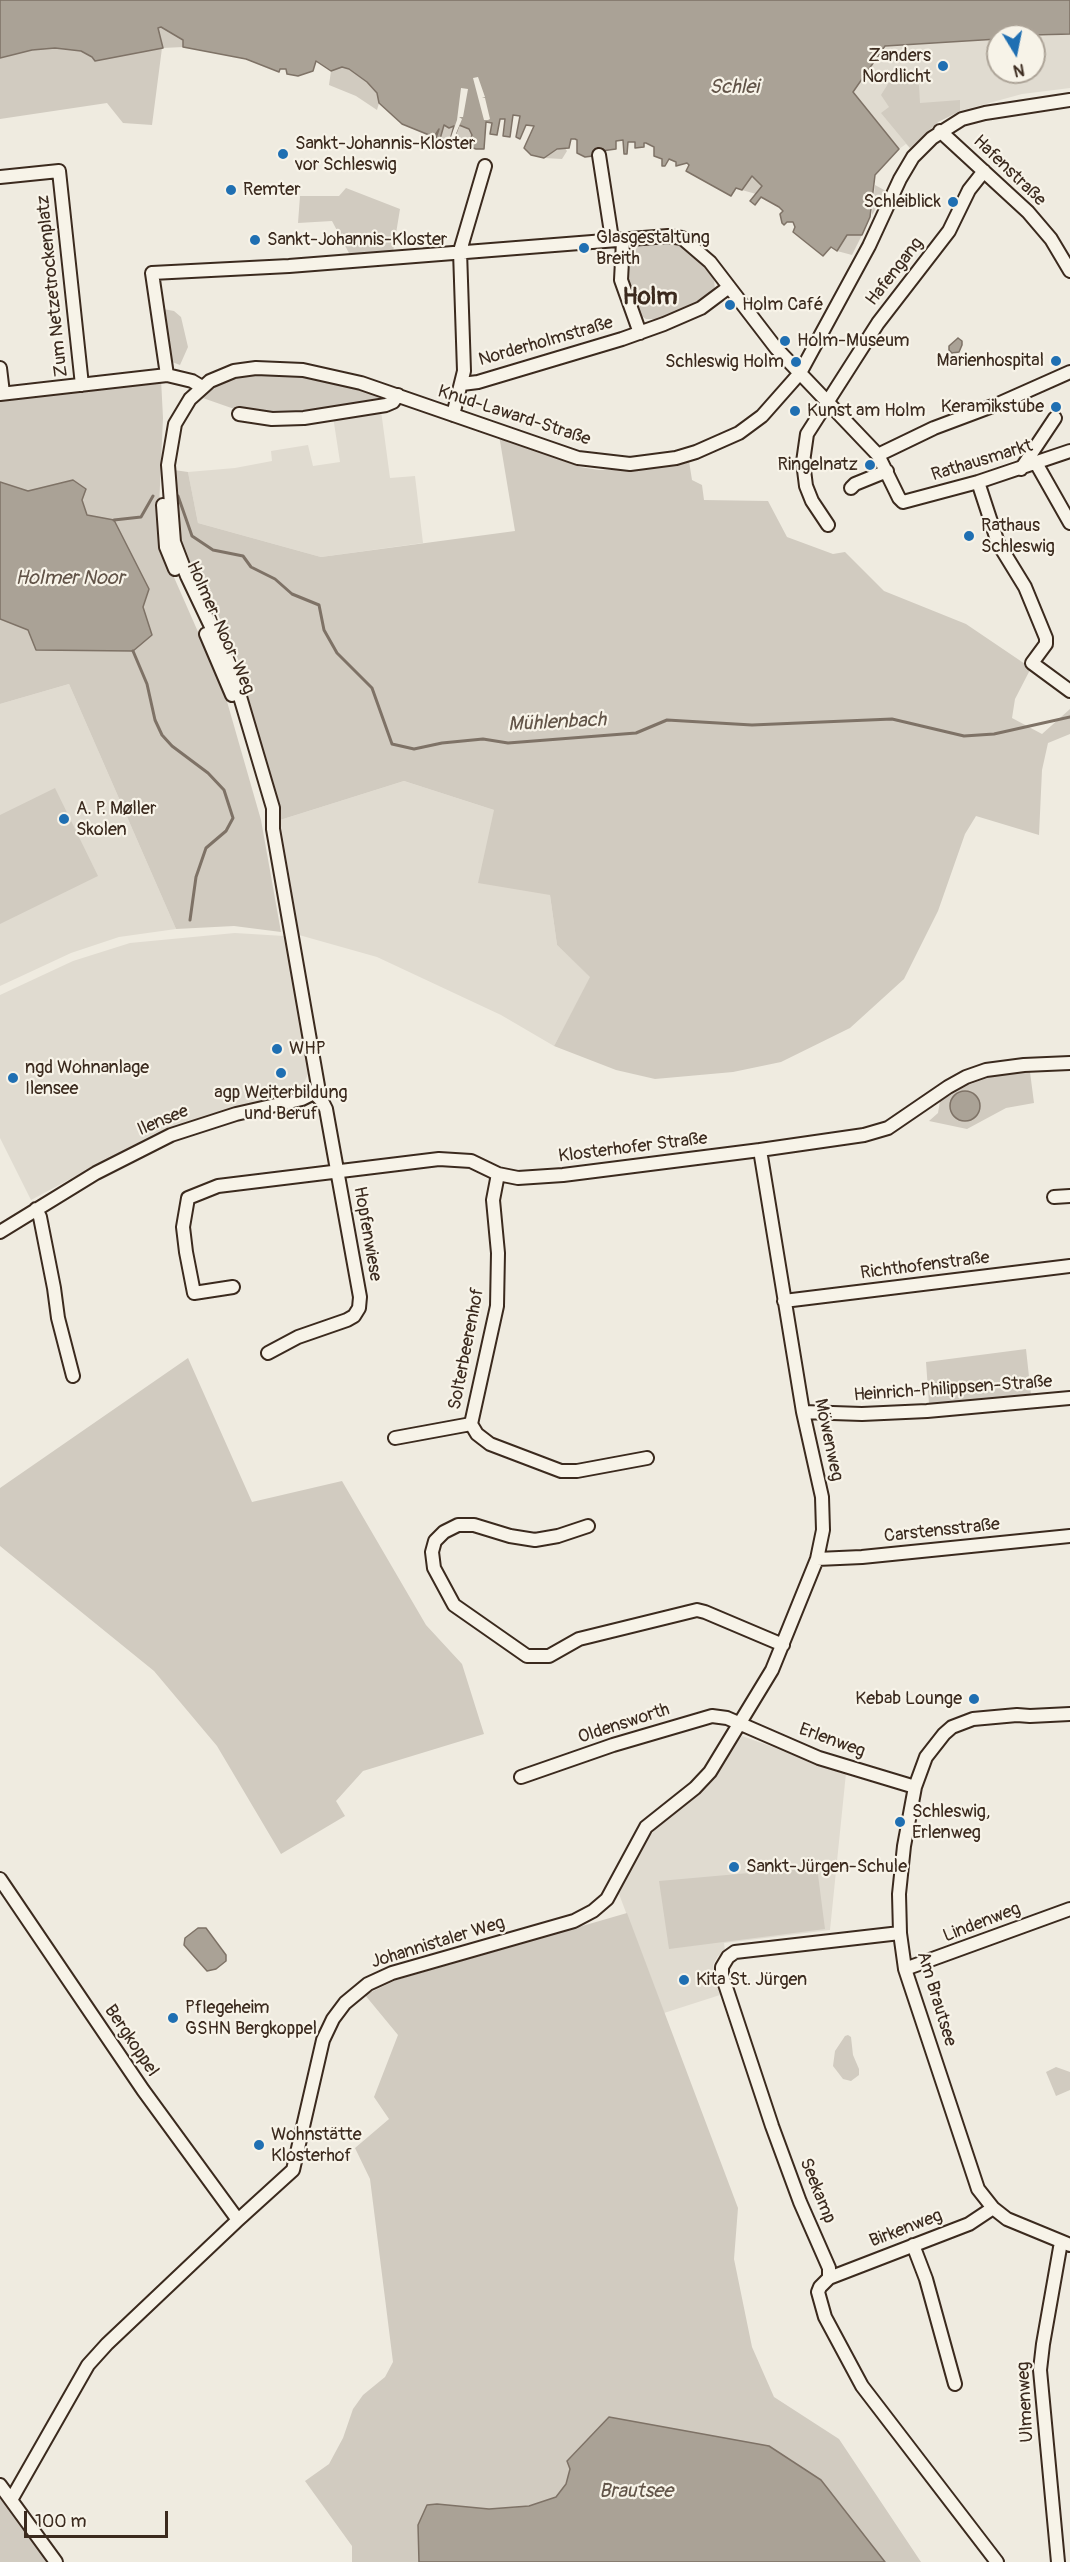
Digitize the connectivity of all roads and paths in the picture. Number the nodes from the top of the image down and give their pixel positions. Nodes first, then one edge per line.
1 (1070, 100) edge
2 (940, 131) junction
3 (599, 155) dead end
4 (485, 166) dead end
5 (984, 171) junction
6 (0, 177) edge
7 (617, 240) junction
8 (460, 251) junction
9 (1070, 271) edge
10 (729, 287) junction
11 (640, 333) junction
12 (0, 368) edge
13 (1070, 372) edge
14 (800, 374) junction
15 (167, 375) junction
16 (462, 384) junction
17 (82, 385) junction
18 (202, 387) junction
19 (1, 393) edge
20 (398, 395) junction
21 (828, 401) junction
22 (239, 414) dead end
23 (453, 415) junction
24 (1055, 418) dead end
25 (1070, 451) edge
26 (878, 455) junction
27 (1036, 463) junction
28 (1021, 468) junction
29 (887, 471) junction
30 (978, 482) junction
31 (851, 488) dead end
32 (1070, 524) edge
33 (828, 525) dead end
34 (1070, 691) edge
35 (1070, 1063) edge
36 (314, 1093) junction
37 (760, 1150) junction
38 (337, 1171) junction
39 (498, 1174) junction
40 (1070, 1196) edge
41 (1054, 1197) dead end
42 (36, 1209) junction
43 (0, 1232) edge
44 (1070, 1266) edge
45 (233, 1287) dead end
46 (784, 1301) junction
47 (268, 1353) dead end
48 (73, 1376) dead end
49 (1070, 1398) edge
50 (803, 1412) junction
51 (471, 1424) junction
52 (395, 1438) dead end
53 (647, 1458) dead end
54 (588, 1526) dead end
55 (1070, 1536) edge
56 (817, 1559) junction
57 (783, 1645) junction
58 (1070, 1714) edge
59 (740, 1723) junction
60 (521, 1777) dead end
61 (915, 1787) junction
62 (0, 1879) edge
63 (1070, 1909) edge
64 (900, 1933) junction
65 (905, 1969) junction
66 (993, 2208) junction
67 (238, 2220) junction
68 (1065, 2244) edge
69 (913, 2245) junction
70 (829, 2278) junction
71 (955, 2384) dead end
72 (0, 2485) edge
73 (11, 2500) junction
74 (56, 2562) edge
75 (997, 2562) edge
76 (1058, 2562) edge

1 - 2 street, Knud-Laward-Straße
2 - 5 street, Hafenstraße
2 - 14 street, Knud-Laward-Straße
3 - 7 street
4 - 8 street
5 - 9 street, Hafenstraße
5 - 21 street, Hafengang
6 - 17 street, Zum Netzetrockenplatz
7 - 8 street
7 - 10 street
7 - 11 street
8 - 15 street
8 - 16 street
10 - 11 street, Norderholmstraße
10 - 14 street
11 - 16 street, Norderholmstraße
12 - 19 street
13 - 26 street
14 - 21 street
14 - 23 street, Knud-Laward-Straße
15 - 17 street
15 - 18 street
16 - 23 street
17 - 19 street
18 - 20 street, Knud-Laward-Straße
18 - 36 street, Holmer-Noor-Weg
20 - 22 street
20 - 23 street, Knud-Laward-Straße
21 - 26 street
21 - 33 street, Hafengang
24 - 28 street
25 - 27 street, Rathausmarkt
26 - 29 street
27 - 28 street, Rathausmarkt
27 - 32 street
28 - 30 street, Rathausmarkt
29 - 30 street, Rathausmarkt
29 - 31 street
30 - 34 street
35 - 37 street, Klosterhofer Straße
36 - 38 street
36 - 42 street, Ilensee
37 - 39 street, Klosterhofer Straße
37 - 46 street, Möwenweg
38 - 39 street, Klosterhofer Straße
38 - 45 street, Klosterhofer Straße
38 - 47 street, Hopfenwiese
39 - 51 street, Solterbeerenhof
40 - 41 street
42 - 43 street, Ilensee
42 - 48 street
44 - 46 street, Richthofenstraße
46 - 50 street, Möwenweg
49 - 50 street, Heinrich-Philippsen-Straße
50 - 56 street, Möwenweg
51 - 52 street, Solterbeerenhof
51 - 53 street, Solterbeerenhof
54 - 57 street
55 - 56 street, Carstensstraße
56 - 57 street, Möwenweg
57 - 59 street, Möwenweg
58 - 61 street, Am Brautsee
59 - 60 street, Oldensworth
59 - 61 street, Erlenweg
59 - 67 street, Johannistaler Weg
61 - 64 street, Am Brautsee
62 - 67 street, Bergkoppel
63 - 65 street, Lindenweg
64 - 65 street, Am Brautsee
64 - 70 street, Seekamp
65 - 66 street, Am Brautsee
66 - 68 street, Am Brautsee
66 - 69 street, Birkenweg
67 - 73 street, Johannistaler Weg
68 - 76 street, Ulmenweg
69 - 70 street, Birkenweg
69 - 71 street
70 - 75 street
72 - 73 street
73 - 74 street

